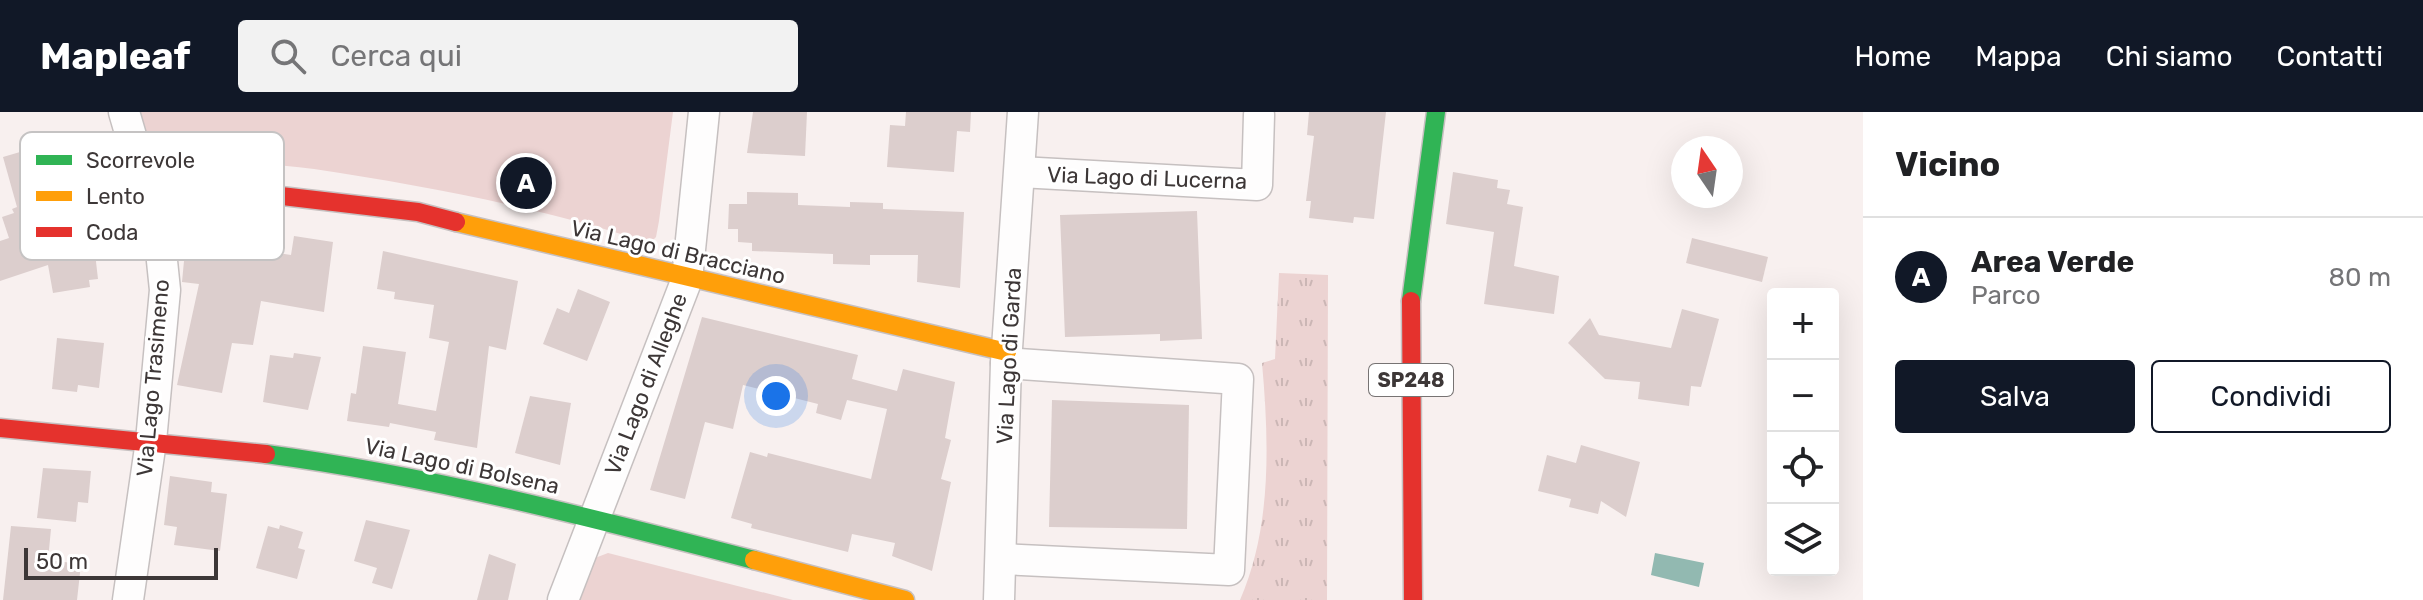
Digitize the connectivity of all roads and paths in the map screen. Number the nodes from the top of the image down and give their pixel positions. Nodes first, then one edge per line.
1 (124, 112) edge
2 (704, 112) edge
3 (1023, 112) edge
4 (1436, 112) edge
5 (1259, 115) dead end
6 (130, 132) edge
7 (1020, 172) junction
8 (284, 196) edge
9 (162, 260) edge
10 (687, 279) junction
11 (1007, 358) junction
12 (0, 428) edge
13 (151, 441) junction
14 (594, 519) junction
15 (1002, 559) junction
16 (128, 600) edge
17 (563, 600) edge
18 (905, 600) edge
19 (999, 600) edge
20 (1413, 600) edge

1 - 6 street, Via Lago Trasimeno
2 - 10 street, Via Lago di Alleghe
3 - 7 street, Via Lago di Garda
4 - 20 street, SP248
5 - 7 street, Via Lago di Lucerna
7 - 11 street, Via Lago di Garda
8 - 10 street, Via Lago di Bracciano
9 - 13 street, Via Lago Trasimeno
10 - 11 street, Via Lago di Bracciano
10 - 14 street, Via Lago di Alleghe
11 - 15 street, Via Lago di Garda
11 - 15 street
12 - 13 street, Via Lago di Bolsena
13 - 14 street, Via Lago di Bolsena
13 - 16 street, Via Lago Trasimeno
14 - 17 street, Via Lago di Alleghe
14 - 18 street, Via Lago di Bolsena
15 - 19 street, Via Lago di Garda

